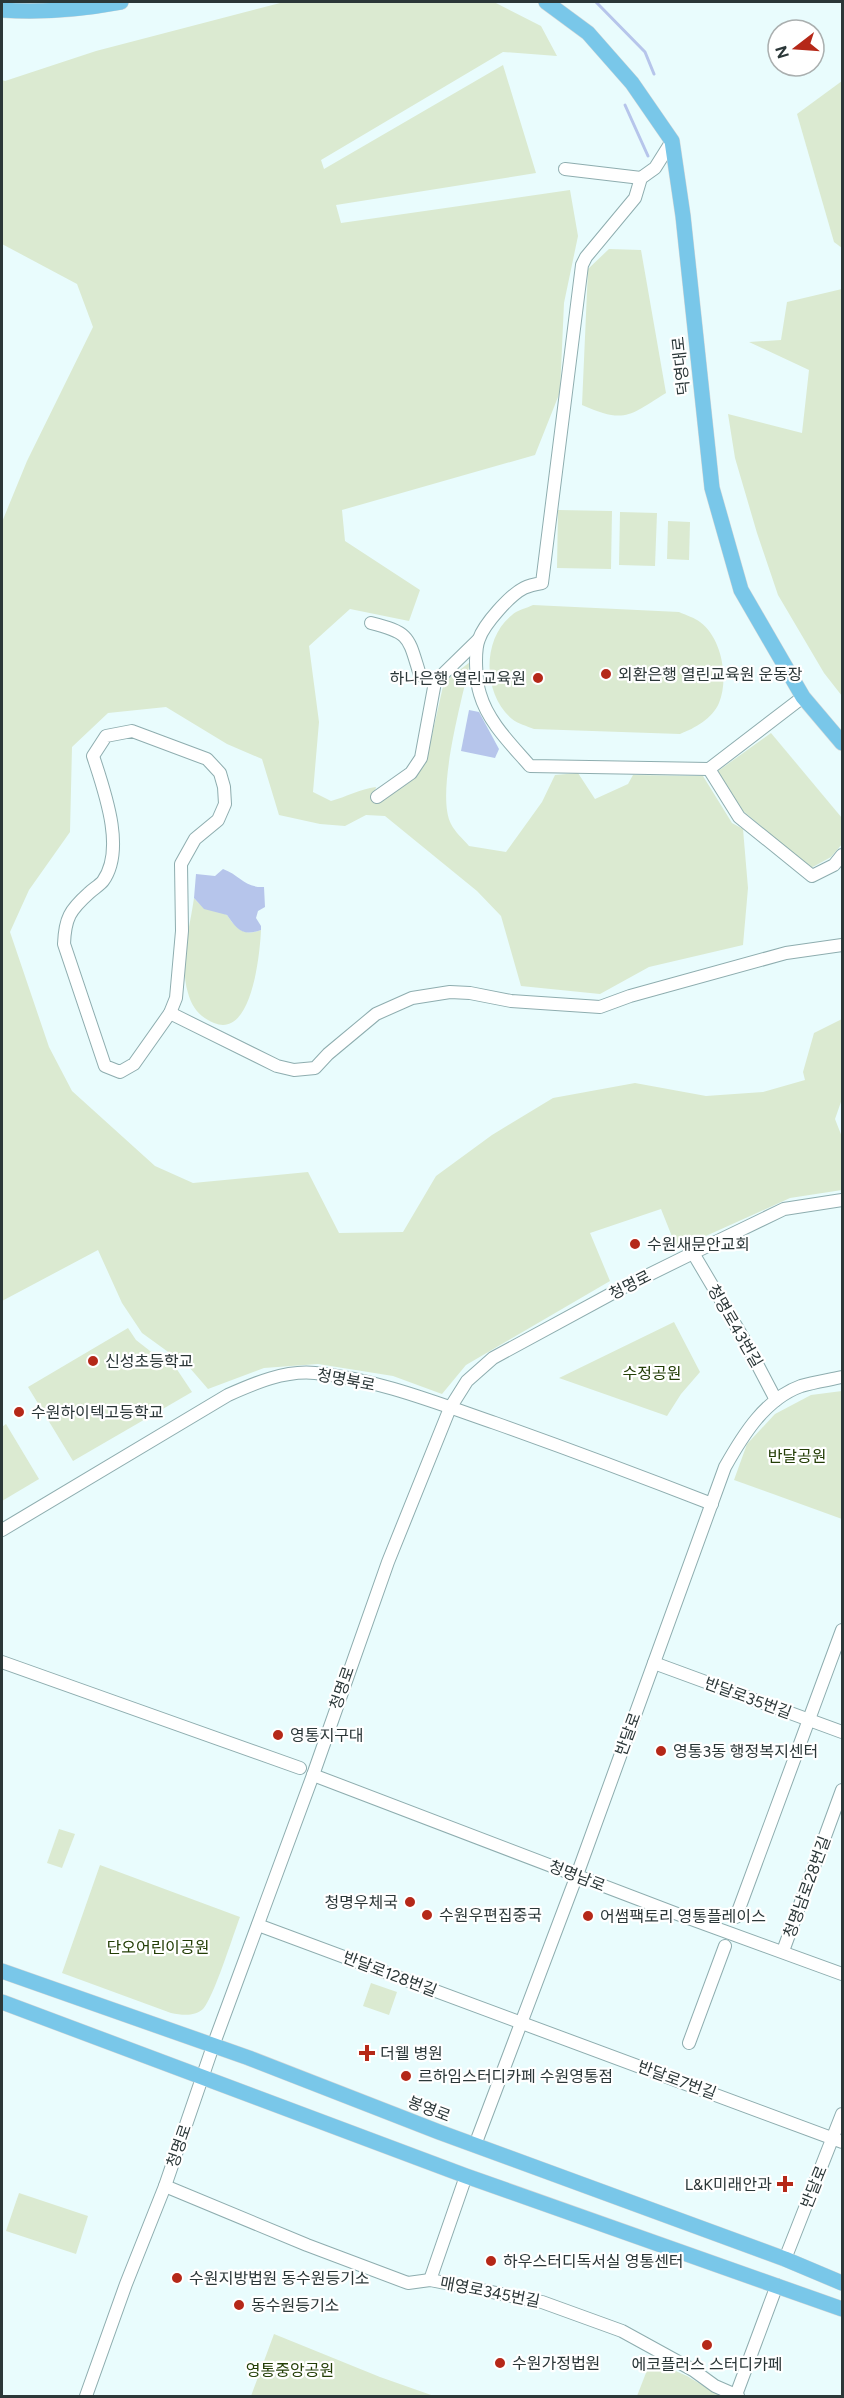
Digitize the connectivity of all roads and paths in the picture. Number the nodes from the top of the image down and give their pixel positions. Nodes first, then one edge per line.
1 (121, 2) edge
2 (546, 2) edge
3 (2, 10) edge
4 (672, 141) junction
5 (566, 168) dead end
6 (641, 178) junction
7 (371, 623) dead end
8 (478, 640) junction
9 (435, 682) junction
10 (803, 697) junction
11 (843, 742) edge
12 (709, 769) junction
13 (376, 797) dead end
14 (843, 855) edge
15 (843, 945) edge
16 (170, 1013) junction
17 (843, 1200) edge
18 (693, 1253) junction
19 (843, 1377) edge
20 (776, 1400) junction
21 (450, 1408) junction
22 (712, 1504) junction
23 (2, 1530) edge
24 (843, 1629) edge
25 (2, 1662) edge
26 (654, 1663) junction
27 (809, 1720) junction
28 (843, 1732) edge
29 (300, 1768) dead end
30 (313, 1775) junction
31 (843, 1790) edge
32 (577, 1875) junction
33 (736, 1917) dead end
34 (258, 1925) junction
35 (725, 1946) dead end
36 (783, 1951) junction
37 (2, 1971) edge
38 (843, 1974) edge
39 (2, 2002) edge
40 (521, 2024) junction
41 (689, 2043) dead end
42 (213, 2046) junction
43 (202, 2078) junction
44 (843, 2114) edge
45 (838, 2141) edge
46 (475, 2145) junction
47 (466, 2176) junction
48 (165, 2186) junction
49 (785, 2259) junction
50 (430, 2280) junction
51 (843, 2283) edge
52 (777, 2285) junction
53 (843, 2309) edge
54 (737, 2396) edge
55 (86, 2397) edge

1 - 3 main road
2 - 4 main road, 덕영대로
4 - 6 street
4 - 10 main road, 덕영대로
5 - 6 street
6 - 8 street
7 - 9 street
8 - 9 street
8 - 12 street
9 - 13 street
10 - 11 main road, 덕영대로
10 - 12 street
12 - 14 street
15 - 16 street
16 - 16 street
17 - 18 street, 청명로
18 - 20 street, 청명로43번길
18 - 21 street, 청명로
19 - 20 street, 반달로
20 - 22 street, 반달로
21 - 22 street, 청명북로
21 - 23 street, 청명북로
21 - 30 street, 청명로
22 - 26 street, 반달로
24 - 27 street
25 - 29 street
26 - 27 street, 반달로35번길
26 - 32 street, 반달로
27 - 28 street, 반달로35번길
27 - 33 street
30 - 32 street, 청명남로
30 - 34 street, 청명로
31 - 36 street, 청명남로28번길
32 - 36 street, 청명남로
32 - 40 street, 반달로
34 - 40 street, 반달로128번길
34 - 42 street, 청명로
35 - 41 street
36 - 38 street, 청명남로
37 - 42 main road, 봉영로
39 - 43 main road
40 - 45 street, 반달로7번길
40 - 46 street, 반달로
42 - 43 street, 청명로
42 - 46 main road, 봉영로
43 - 47 main road
43 - 48 street, 청명로
44 - 45 street, 반달로
45 - 49 street, 반달로
46 - 49 main road, 봉영로
47 - 50 street
47 - 52 main road
48 - 50 street, 매영로345번길
48 - 55 street, 청명로
49 - 51 main road, 봉영로
50 - 54 street, 매영로345번길
52 - 53 main road
52 - 54 street

